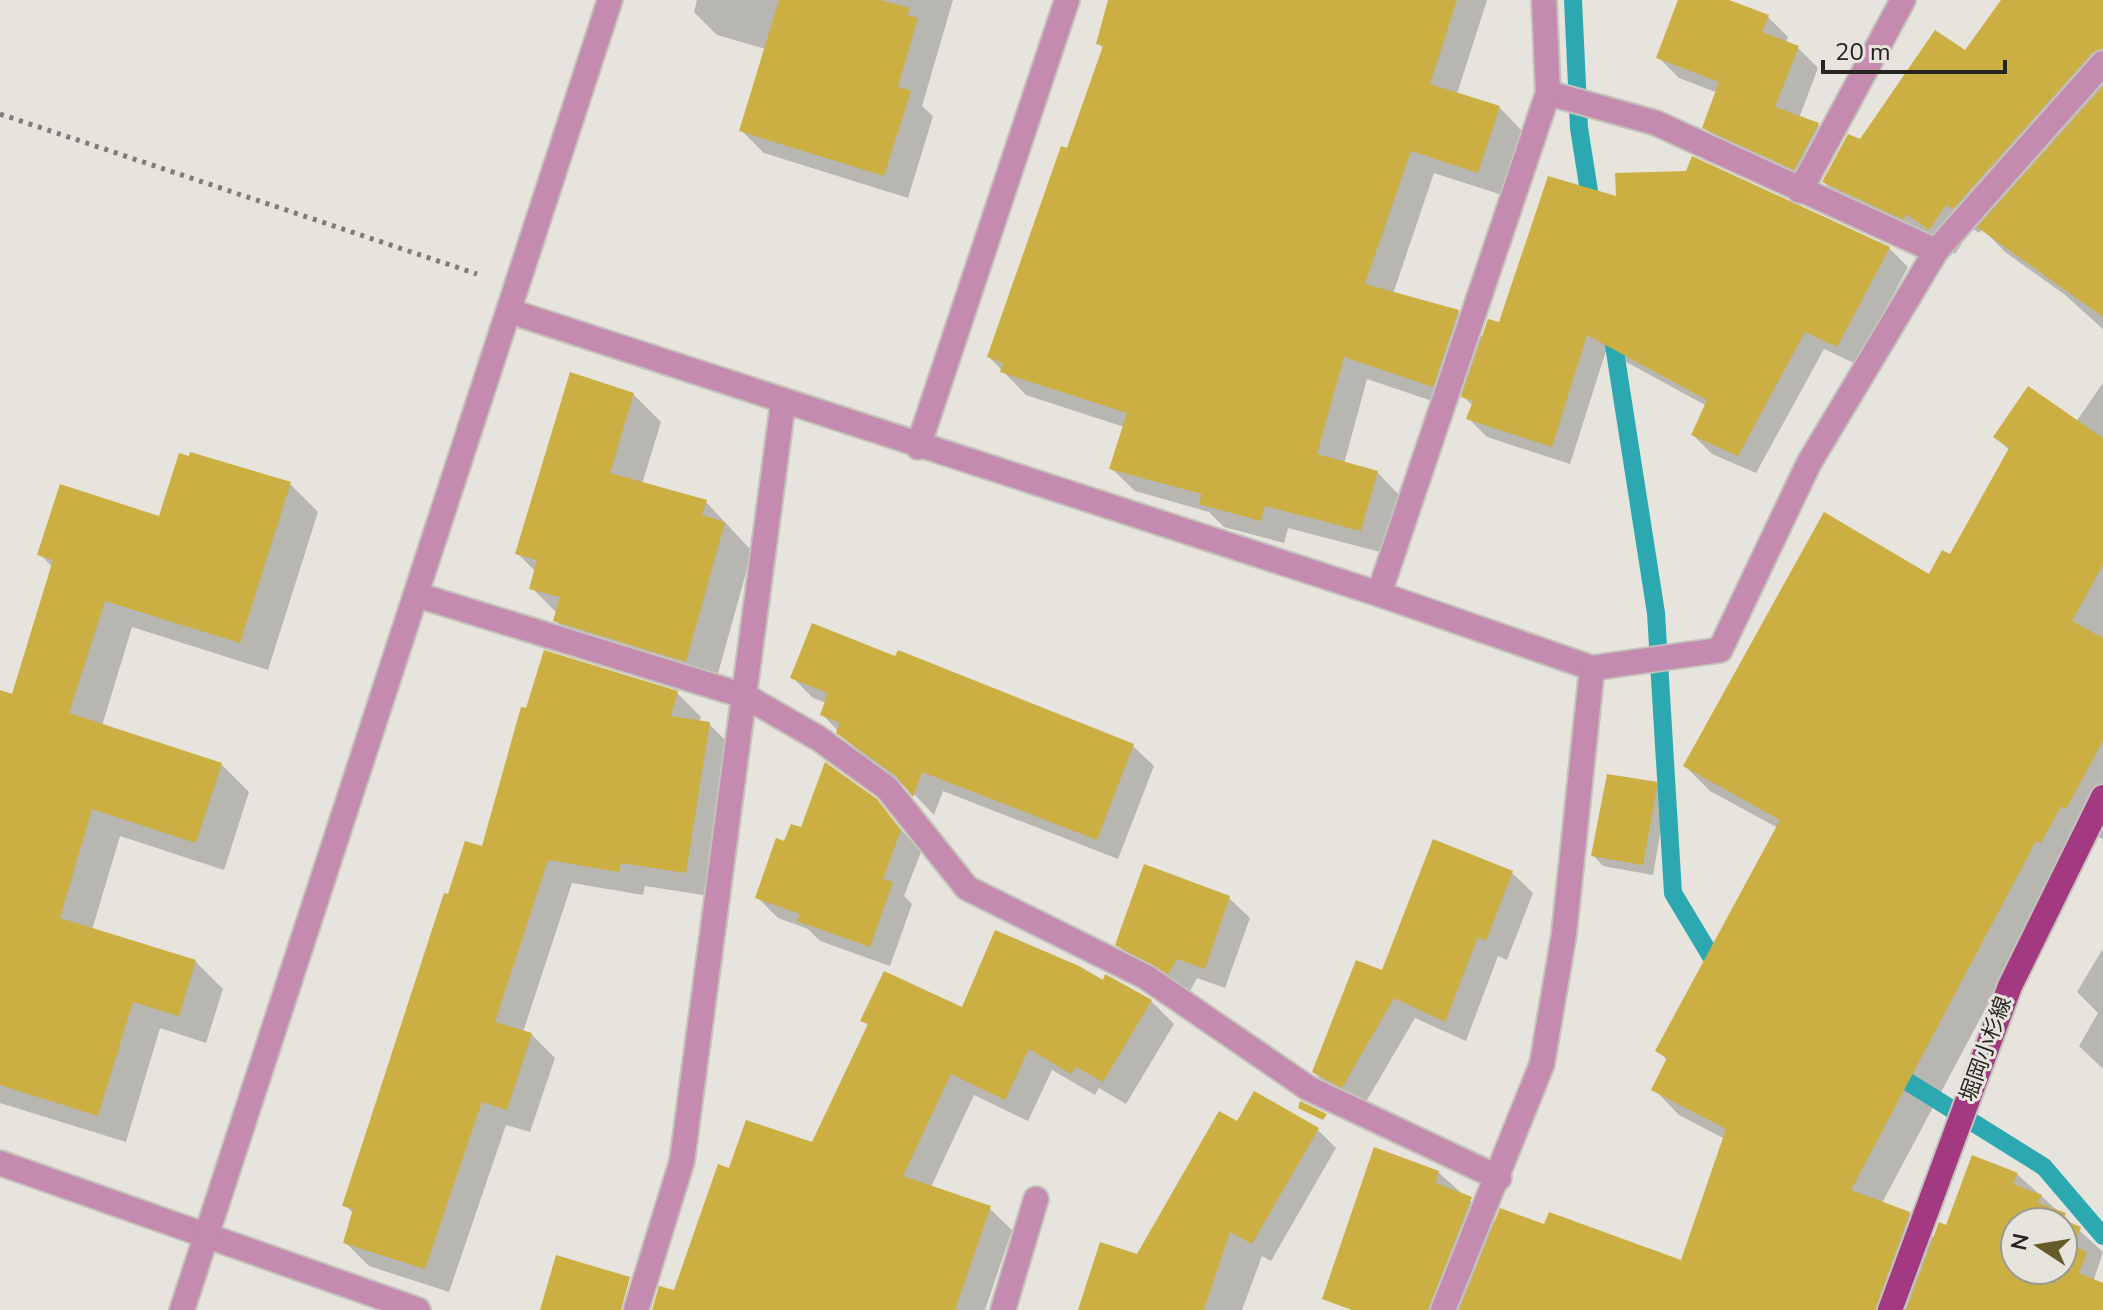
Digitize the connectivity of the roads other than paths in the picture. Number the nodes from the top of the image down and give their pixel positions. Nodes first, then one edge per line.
1 (610, 0) edge
2 (1067, 0) edge
3 (1544, 0) edge
4 (1903, 0) edge
5 (2103, 63) edge
6 (1548, 93) junction
7 (1800, 191) junction
8 (1936, 251) junction
9 (509, 311) junction
10 (783, 403) junction
11 (918, 447) junction
12 (1379, 594) junction
13 (417, 595) junction
14 (1592, 668) junction
15 (745, 696) junction
16 (2103, 797) edge
17 (0, 1163) edge
18 (1499, 1178) junction
19 (1036, 1199) dead end
20 (209, 1235) junction
21 (182, 1310) edge
22 (418, 1310) edge
23 (636, 1310) edge
24 (1003, 1310) edge
25 (1443, 1310) edge
26 (1890, 1310) edge

1 - 9 street
2 - 11 street
3 - 6 street
4 - 7 street
5 - 8 street
6 - 7 street
6 - 12 street
7 - 8 street
8 - 14 street
9 - 10 street
9 - 13 street
10 - 11 street
10 - 15 street
11 - 12 street
12 - 14 street
13 - 15 street
13 - 20 street
14 - 18 street
15 - 18 street
15 - 23 street
16 - 26 main road, 堀岡小杉線
17 - 20 street
18 - 25 street
19 - 24 street
20 - 21 street
20 - 22 street

